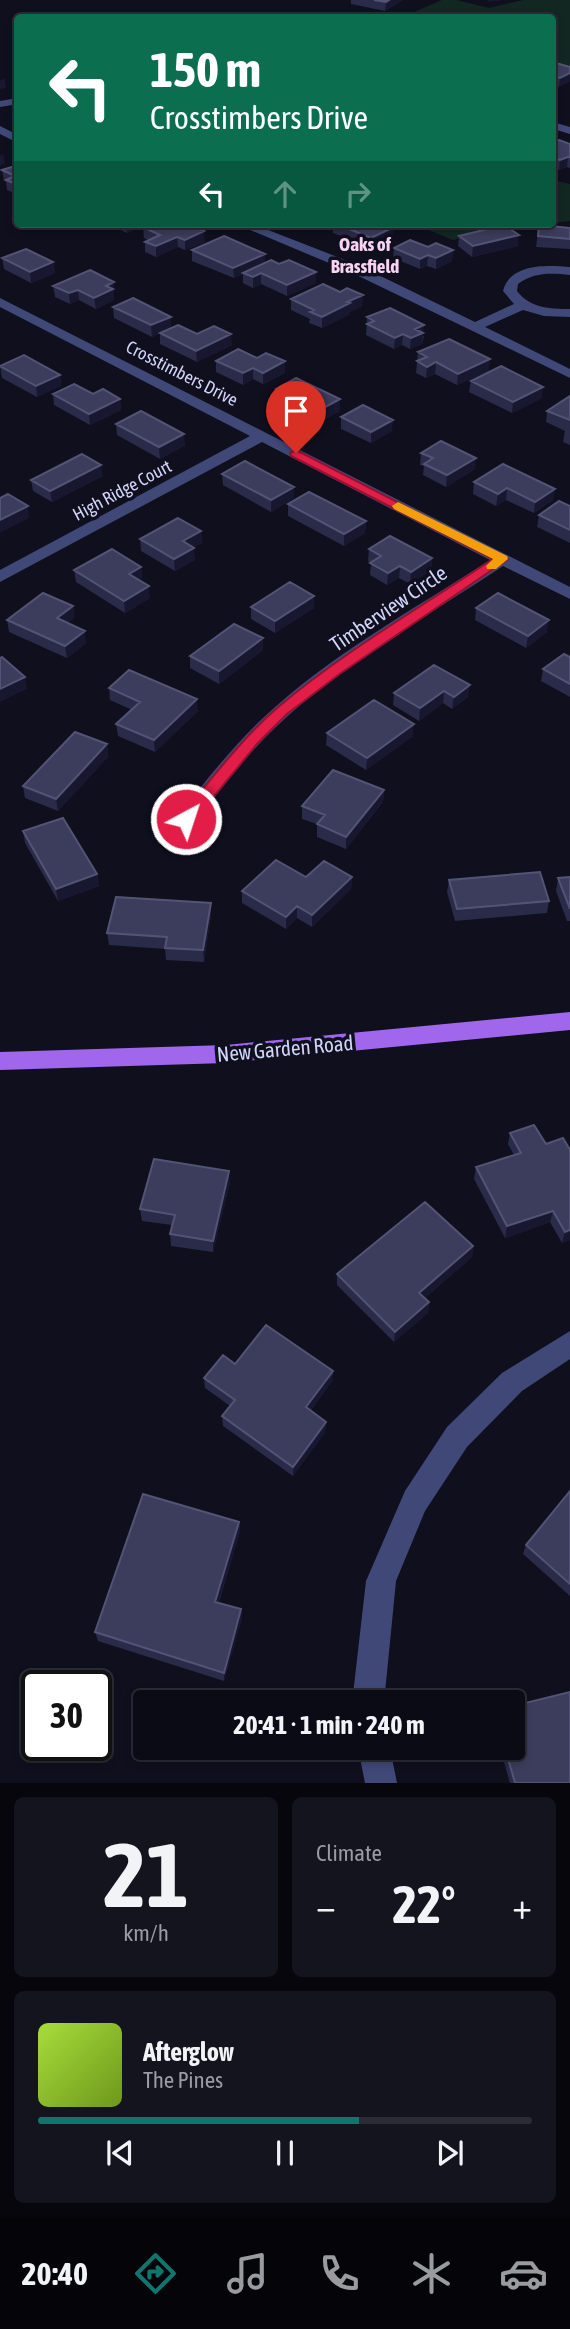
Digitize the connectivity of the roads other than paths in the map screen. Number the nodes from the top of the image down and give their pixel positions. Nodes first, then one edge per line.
1 (252, 228) edge
2 (570, 271) edge
3 (0, 302) edge
4 (523, 305) junction
5 (570, 313) edge
6 (475, 327) junction
7 (570, 374) edge
8 (262, 436) junction
9 (502, 559) junction
10 (0, 577) edge
11 (570, 594) edge
12 (186, 819) dead end
13 (570, 1021) edge
14 (0, 1061) edge
15 (570, 1344) edge
16 (369, 1690) edge
17 (376, 1760) edge
18 (381, 1783) edge

1 - 6 street
2 - 4 street
3 - 8 street, Crosstimbers Drive
4 - 5 street
4 - 6 street
6 - 7 street
8 - 9 street, Crosstimbers Drive
8 - 10 street, High Ridge Court
9 - 11 street, Crosstimbers Drive
9 - 12 street, Timberview Circle
13 - 14 main road, New Garden Road
15 - 16 street
17 - 18 street

